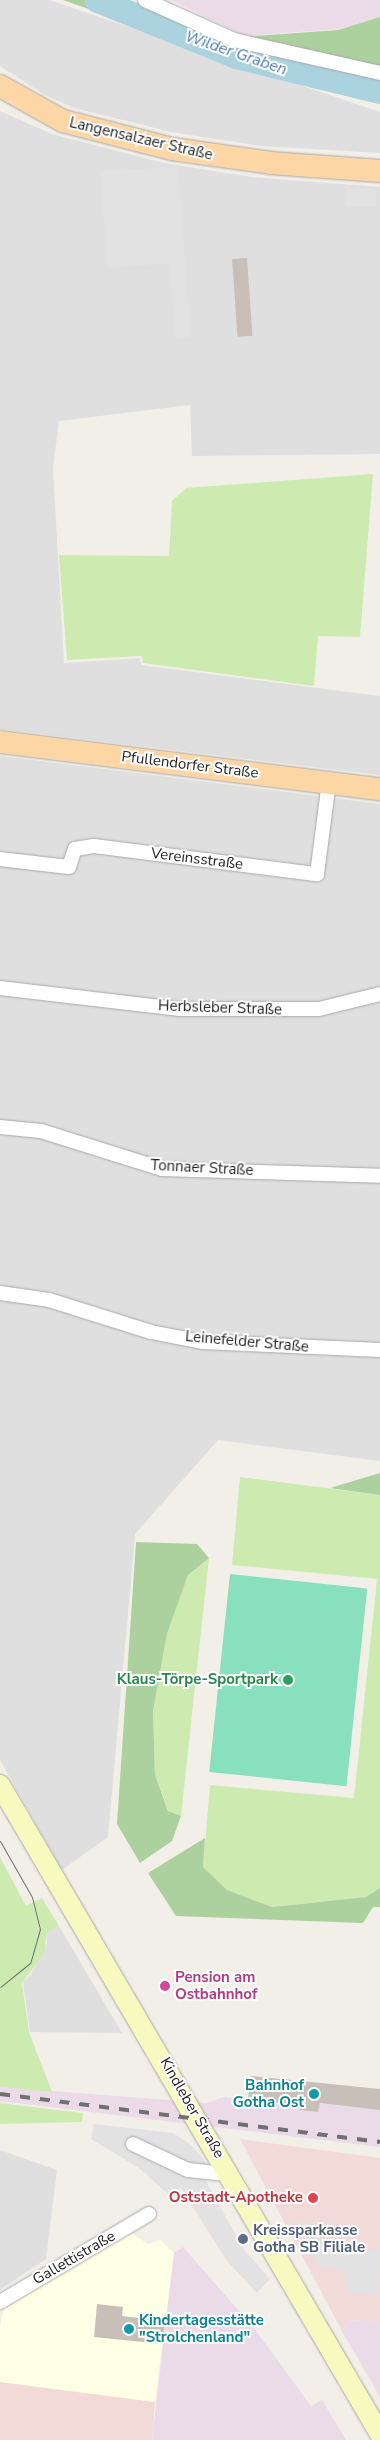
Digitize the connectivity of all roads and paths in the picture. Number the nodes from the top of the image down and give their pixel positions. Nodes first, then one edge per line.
1 (145, 0) edge
2 (380, 73) edge
3 (0, 86) edge
4 (380, 171) edge
5 (0, 742) edge
6 (329, 782) junction
7 (380, 789) edge
8 (0, 859) edge
9 (0, 988) edge
10 (380, 994) edge
11 (0, 1127) edge
12 (380, 1176) edge
13 (0, 1294) edge
14 (380, 1350) edge
15 (0, 1785) edge
16 (133, 2144) dead end
17 (219, 2173) dead end
18 (149, 2214) dead end
19 (0, 2302) edge
20 (380, 2434) edge

1 - 2 street
3 - 4 main road, Langensalzaer Straße
5 - 6 main road, Pfullendorfer Straße
6 - 7 main road, Pfullendorfer Straße
6 - 8 street, Vereinsstraße
9 - 10 street, Herbsleber Straße
11 - 12 street, Tonnaer Straße
13 - 14 street, Leinefelder Straße
15 - 20 main road, Kindleber Straße
16 - 17 street
18 - 19 street, Gallettistraße

